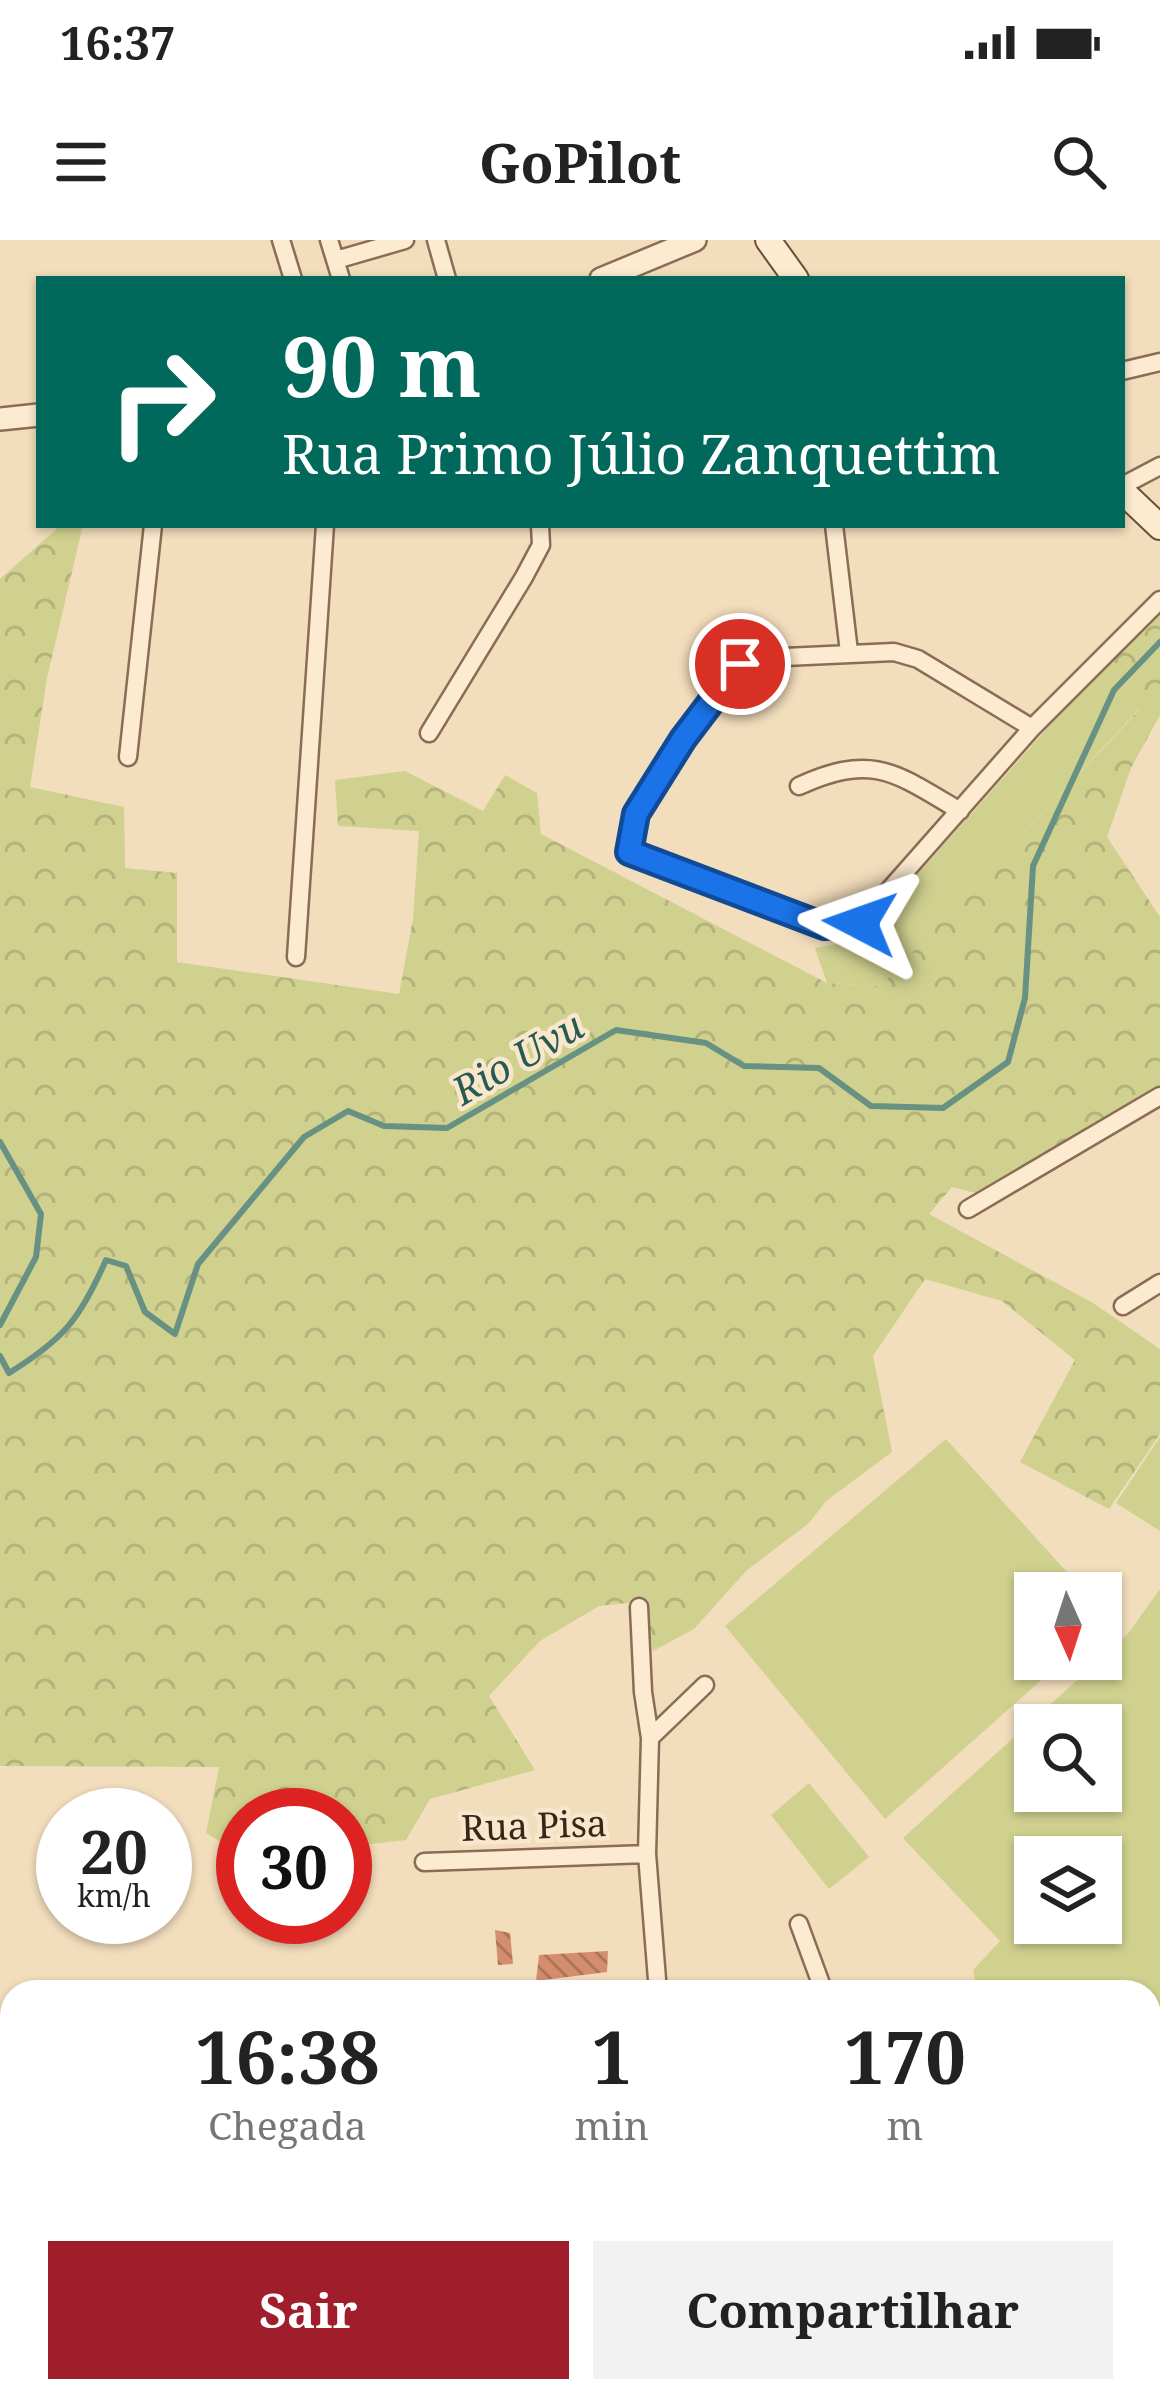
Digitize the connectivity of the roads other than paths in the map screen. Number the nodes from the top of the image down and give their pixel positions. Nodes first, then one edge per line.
1 (280, 240) edge
2 (329, 240) edge
3 (405, 240) edge
4 (436, 240) edge
5 (694, 240) edge
6 (768, 240) edge
7 (336, 260) junction
8 (292, 276) edge
9 (340, 276) edge
10 (446, 276) edge
11 (608, 276) edge
12 (794, 276) edge
13 (1160, 362) edge
14 (1125, 370) edge
15 (36, 415) edge
16 (0, 419) edge
17 (1160, 466) edge
18 (1125, 487) edge
19 (1125, 492) edge
20 (1160, 527) edge
21 (153, 528) edge
22 (325, 528) edge
23 (540, 528) edge
24 (834, 528) edge
25 (1160, 600) edge
26 (849, 652) junction
27 (1033, 728) junction
28 (429, 733) dead end
29 (128, 757) dead end
30 (799, 786) dead end
31 (960, 811) junction
32 (296, 957) dead end
33 (1160, 1096) edge
34 (968, 1209) dead end
35 (1160, 1283) edge
36 (1123, 1306) dead end
37 (639, 1607) dead end
38 (706, 1685) dead end
39 (650, 1738) junction
40 (647, 1854) junction
41 (424, 1862) dead end
42 (799, 1924) dead end
43 (657, 1980) edge
44 (820, 1980) edge

1 - 8 street
2 - 7 street
3 - 7 street
4 - 10 street
5 - 11 street
6 - 12 main road
7 - 9 street
13 - 14 street
15 - 16 street
17 - 18 street
19 - 20 main road
21 - 29 street
22 - 32 street
23 - 28 street
24 - 26 street
25 - 27 street
26 - 27 street
26 - 31 street
27 - 31 street
30 - 31 street
33 - 34 street
35 - 36 street
37 - 39 street
38 - 39 street
39 - 40 street
40 - 41 street, Rua Pisa
40 - 43 street
42 - 44 street

